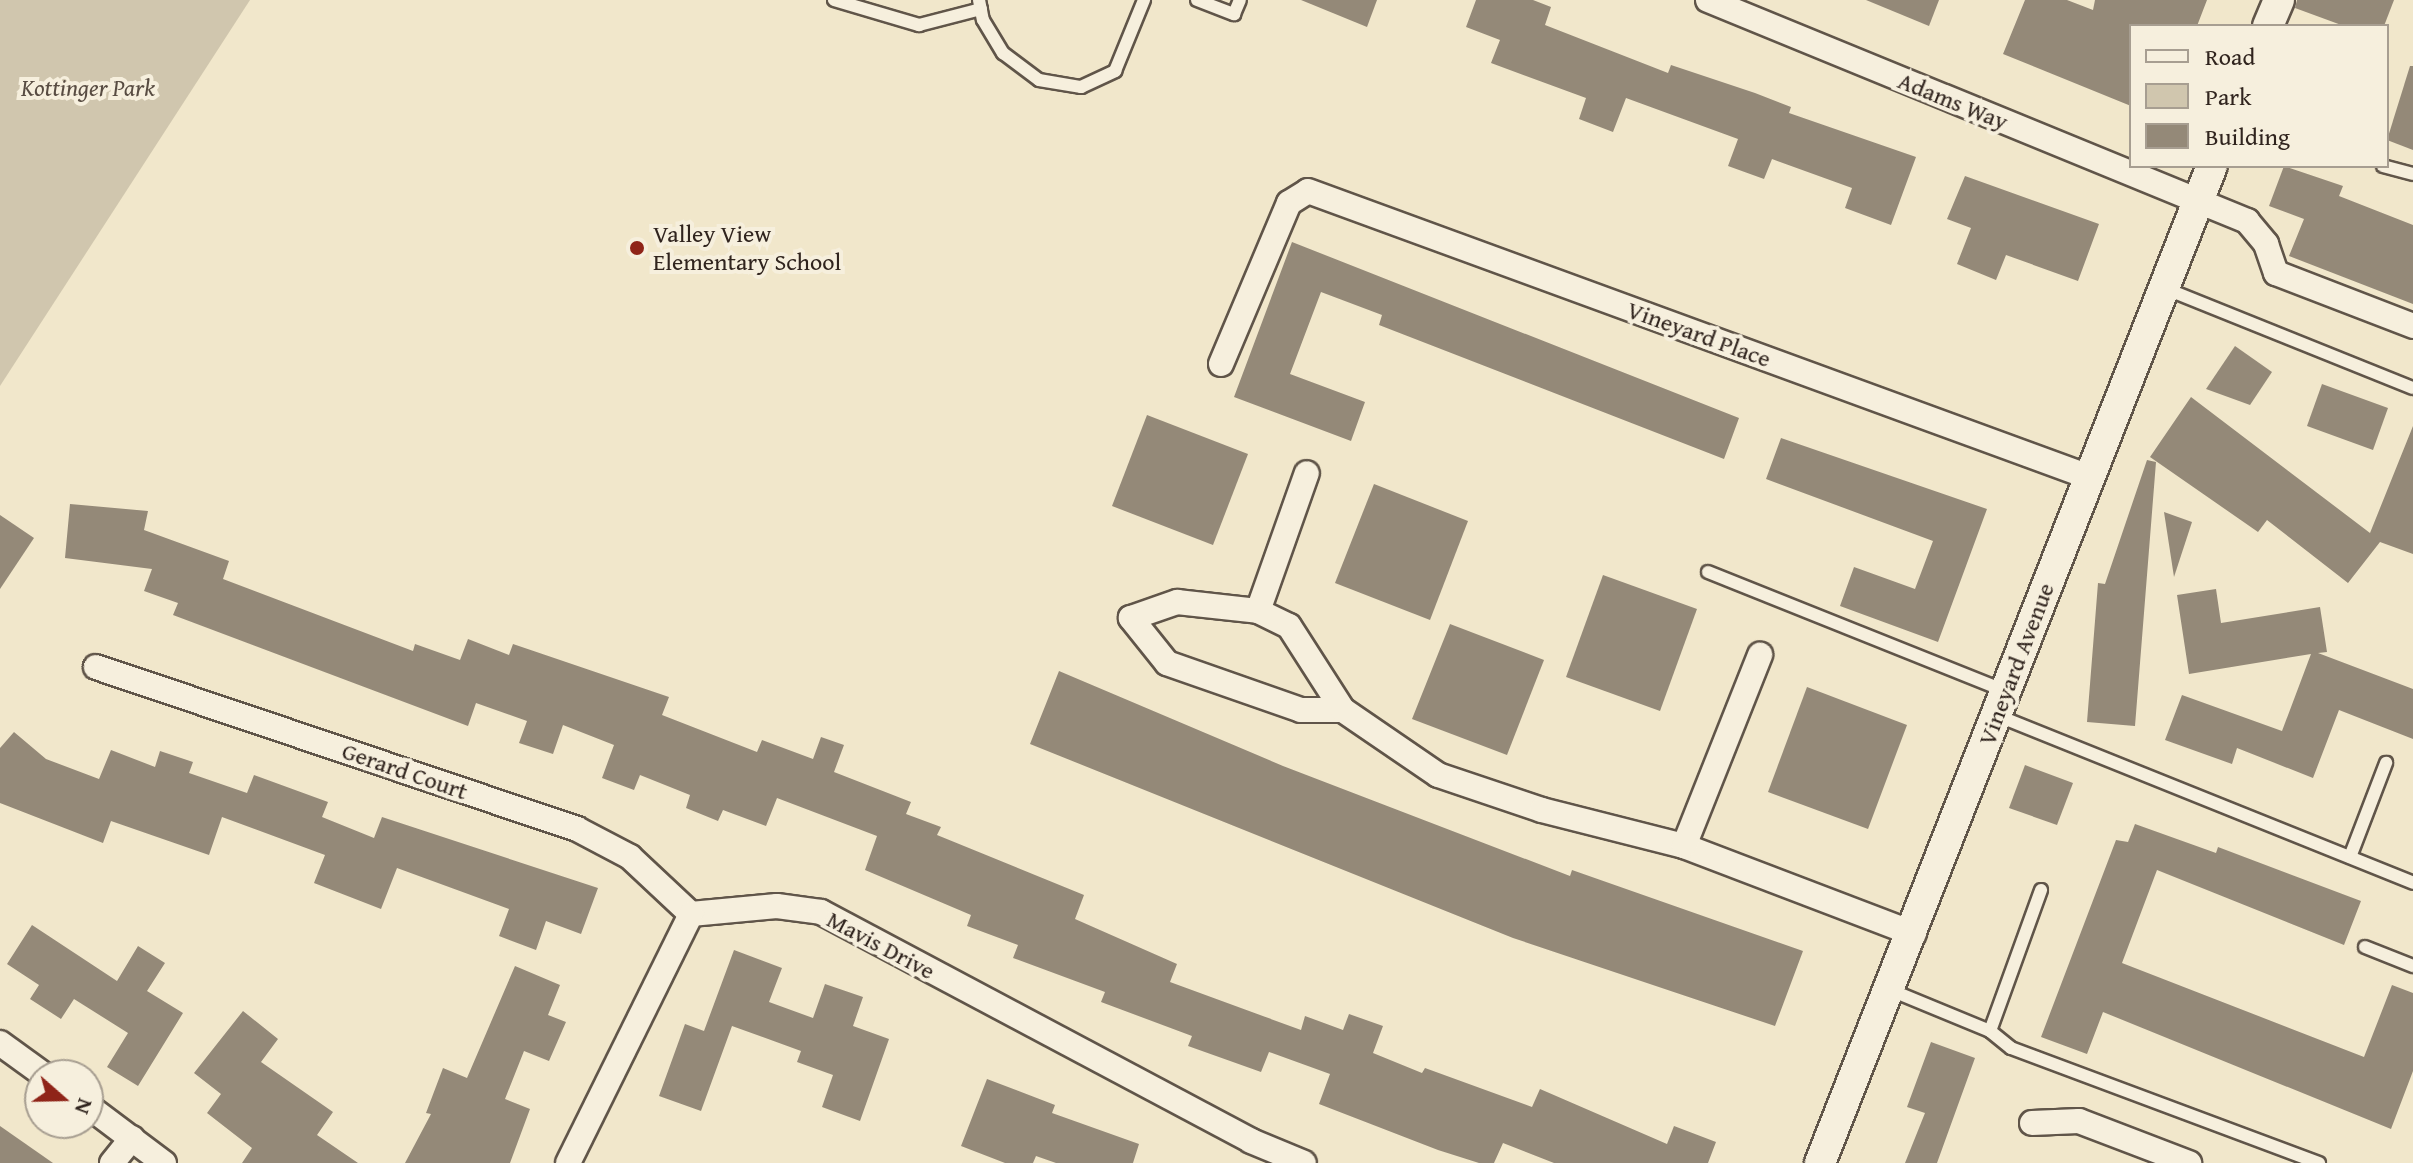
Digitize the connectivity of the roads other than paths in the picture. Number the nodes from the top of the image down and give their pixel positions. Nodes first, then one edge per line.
1 (834, 0) edge
2 (1144, 0) edge
3 (1197, 0) edge
4 (1240, 0) edge
5 (1708, 0) edge
6 (2279, 0) edge
7 (980, 5) edge
8 (2269, 24) edge
9 (2211, 168) edge
10 (2389, 168) edge
11 (2413, 174) edge
12 (2198, 202) junction
13 (2164, 288) junction
14 (2413, 326) edge
15 (1221, 364) dead end
16 (2413, 388) edge
17 (1307, 473) dead end
18 (2089, 477) junction
19 (1708, 572) dead end
20 (1258, 611) junction
21 (1760, 655) dead end
22 (96, 667) dead end
23 (2000, 703) junction
24 (1343, 710) junction
25 (2386, 763) dead end
26 (1684, 846) junction
27 (2350, 857) junction
28 (2413, 883) edge
29 (2041, 890) dead end
30 (691, 914) junction
31 (1914, 934) junction
32 (2365, 947) dead end
33 (2413, 966) edge
34 (1893, 991) junction
35 (1990, 1031) junction
36 (0, 1043) edge
37 (24, 1060) edge
38 (104, 1118) edge
39 (2032, 1123) dead end
40 (132, 1138) junction
41 (112, 1163) edge
42 (164, 1163) edge
43 (568, 1163) edge
44 (1304, 1163) edge
45 (1820, 1163) edge
46 (2189, 1163) edge
47 (2319, 1163) edge

1 - 7 lane
2 - 7 lane
3 - 4 lane
5 - 12 street, Adams Way
6 - 8 street
9 - 12 street, Vineyard Avenue
10 - 11 lane
12 - 13 street, Vineyard Avenue
12 - 14 street, Adams Way
13 - 16 lane
13 - 18 street, Vineyard Avenue
15 - 18 street, Vineyard Place
17 - 20 street
18 - 23 street, Vineyard Avenue
19 - 23 lane
20 - 24 street
20 - 24 street
21 - 26 street
22 - 30 street, Gerard Court
23 - 27 lane
23 - 31 street, Vineyard Avenue
24 - 26 street
25 - 27 lane
26 - 31 street
27 - 28 lane
29 - 35 lane
30 - 43 street
30 - 44 street, Mavis Drive
31 - 34 street, Vineyard Avenue
32 - 33 lane
34 - 35 lane
34 - 45 street, Vineyard Avenue
35 - 47 lane
36 - 37 street
38 - 40 street
39 - 46 street
40 - 41 street
40 - 42 street

